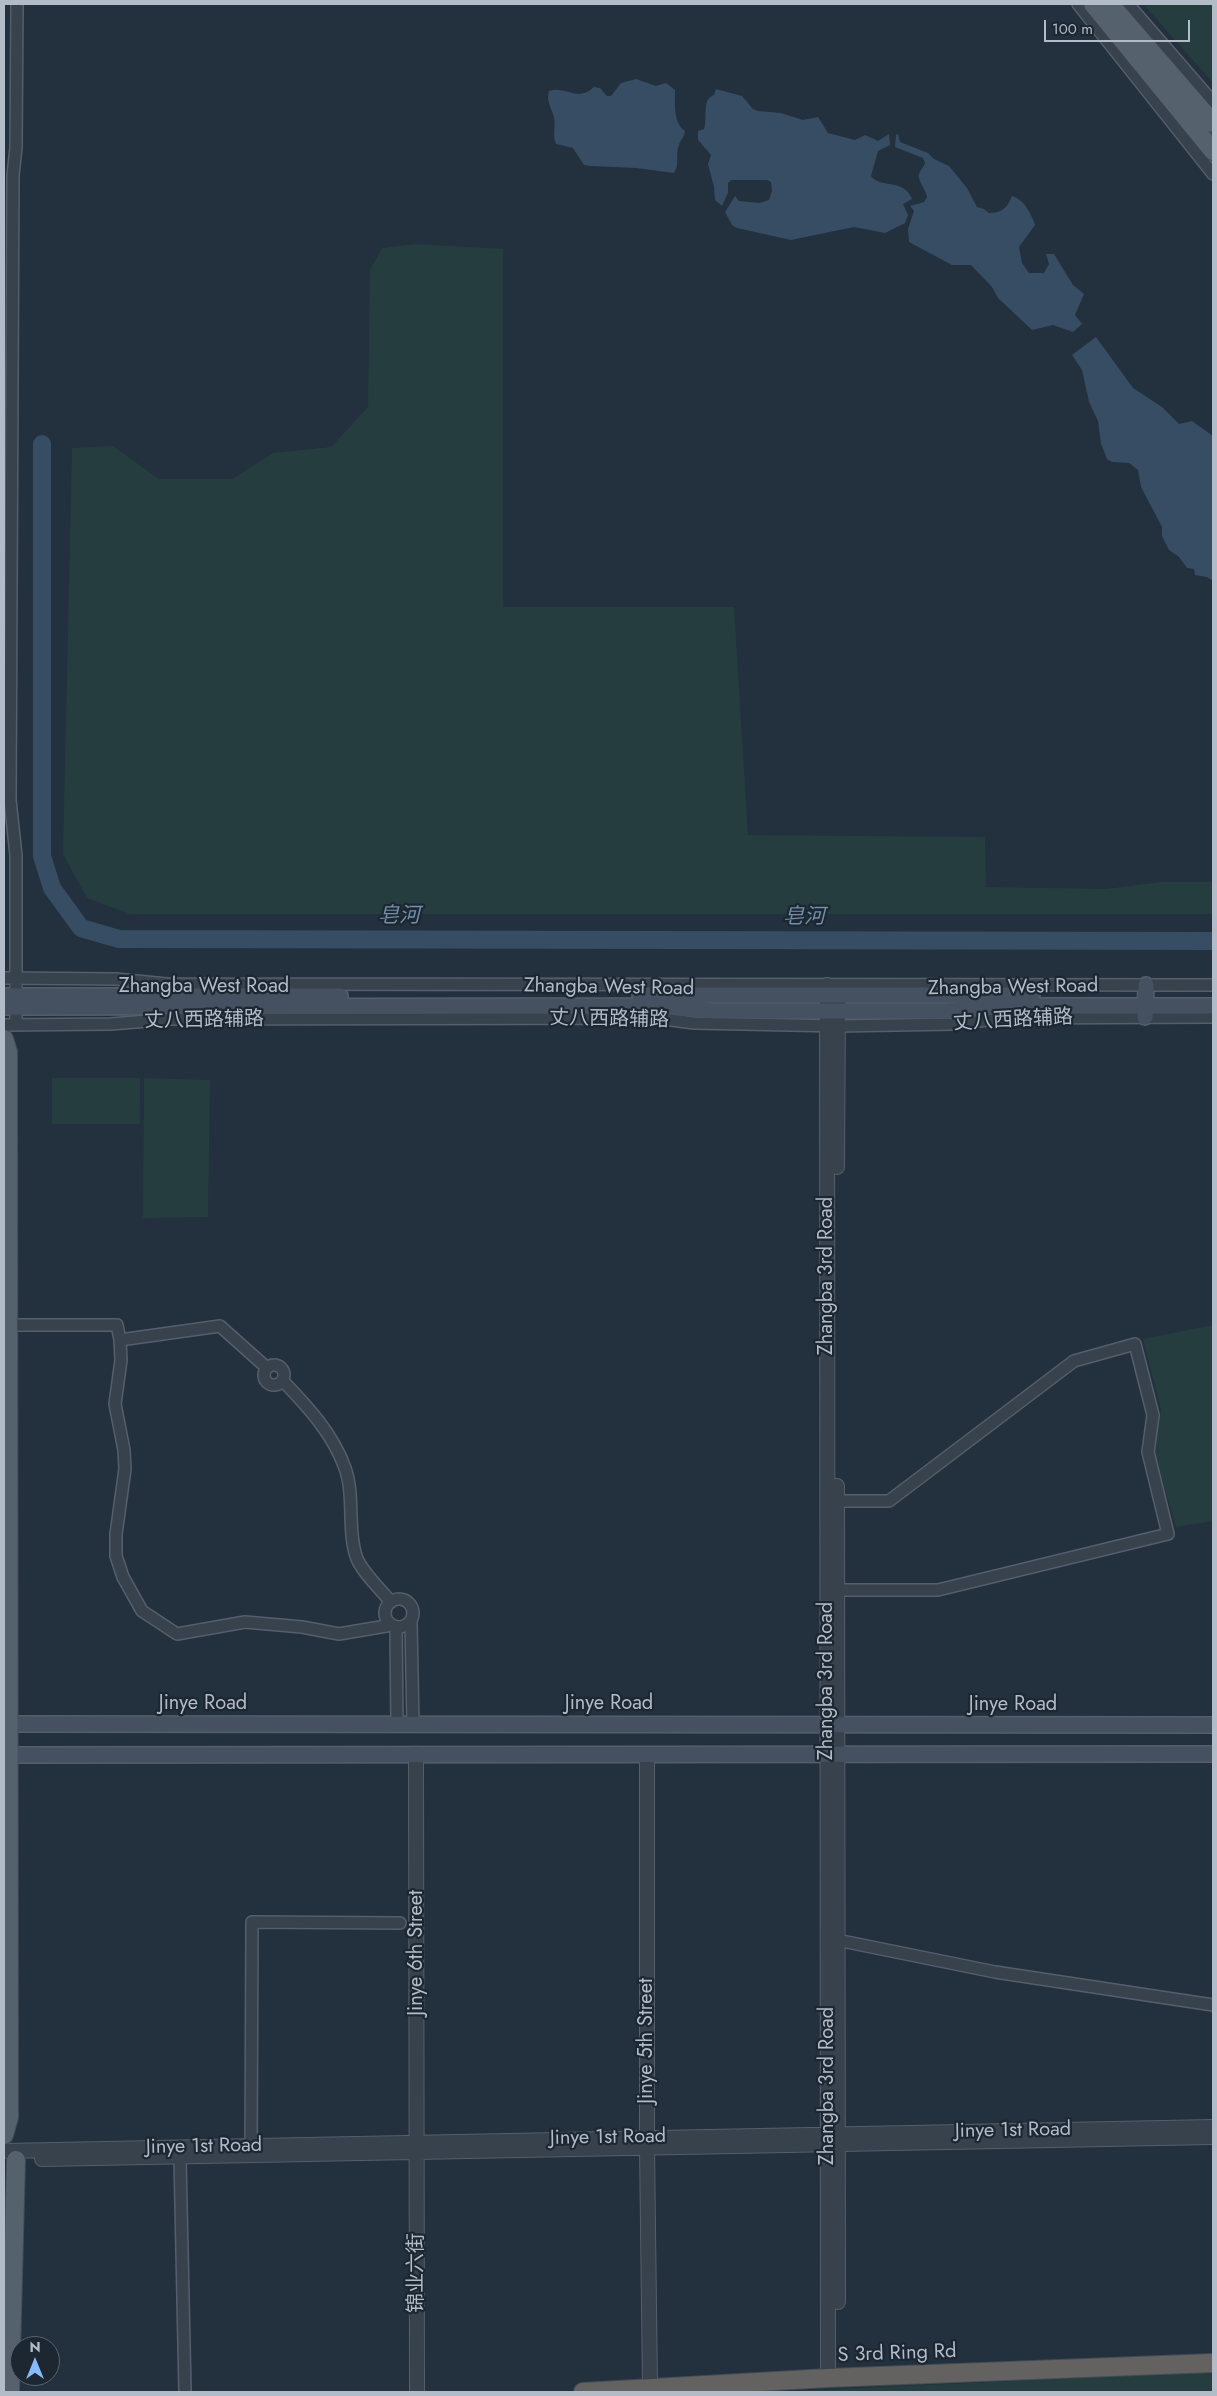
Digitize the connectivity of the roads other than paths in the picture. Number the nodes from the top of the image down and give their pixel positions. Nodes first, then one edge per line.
1 (17, 4) edge
2 (1078, 4) edge
3 (1093, 4) edge
4 (1116, 5) edge
5 (1213, 102) edge
6 (1213, 123) edge
7 (1213, 151) edge
8 (1213, 174) edge
9 (4, 978) edge
10 (16, 978) junction
11 (1213, 985) edge
12 (831, 992) junction
13 (1213, 996) edge
14 (1145, 1001) junction
15 (10, 1002) edge
16 (1213, 1006) edge
17 (1213, 1017) edge
18 (833, 1018) junction
19 (4, 1025) edge
20 (16, 1025) junction
21 (4, 1039) edge
22 (6, 1325) edge
23 (120, 1340) junction
24 (6, 1446) edge
25 (837, 1501) junction
26 (838, 1590) junction
27 (391, 1602) junction
28 (411, 1622) junction
29 (394, 1627) junction
30 (6, 1724) edge
31 (405, 1724) junction
32 (832, 1725) junction
33 (1213, 1725) edge
34 (416, 1754) junction
35 (832, 1754) junction
36 (1213, 1754) edge
37 (6, 1755) edge
38 (647, 1755) junction
39 (400, 1923) dead end
40 (837, 1940) junction
41 (1213, 2005) edge
42 (1213, 2127) edge
43 (4, 2135) edge
44 (1213, 2137) edge
45 (833, 2140) junction
46 (647, 2142) junction
47 (417, 2148) junction
48 (251, 2151) junction
49 (8, 2157) edge
50 (180, 2158) junction
51 (1213, 2363) edge
52 (832, 2378) junction
53 (650, 2387) junction
54 (10, 2392) edge
55 (185, 2392) edge
56 (417, 2392) edge
57 (583, 2392) edge

1 - 10 street
2 - 8 street
3 - 7 main road
4 - 5 street
4 - 6 main road
9 - 10 street, 丈八西路辅路
10 - 12 street, 丈八西路辅路
10 - 15 street
11 - 14 street
12 - 14 main road, Zhangba West Road
12 - 15 main road, Zhangba West Road
12 - 18 street, Zhangba 3rd Road
13 - 14 main road, Zhangba West Road
14 - 16 main road, Zhangba West Road
14 - 17 street
14 - 18 main road, Zhangba West Road
15 - 18 main road, Zhangba West Road
15 - 20 street
18 - 20 street, 丈八西路辅路
18 - 25 street, Zhangba 3rd Road
18 - 32 street, Zhangba 3rd Road
19 - 20 street, 丈八西路辅路
21 - 22 main road
22 - 23 street
22 - 24 main road
23 - 27 street
23 - 29 street
24 - 30 main road
25 - 26 street, Zhangba 3rd Road
25 - 26 street
26 - 32 street, Zhangba 3rd Road
27 - 28 street
27 - 29 street
28 - 29 street
28 - 31 street
29 - 31 street
30 - 31 main road, Jinye Road
30 - 37 main road
31 - 32 main road, Jinye Road
32 - 33 main road, Jinye Road
32 - 35 street
34 - 37 main road
34 - 38 main road
34 - 47 street, Jinye 6th Street
35 - 36 main road
35 - 38 main road
35 - 40 street, Zhangba 3rd Road
35 - 45 street, Zhangba 3rd Road
37 - 43 main road
38 - 46 street, Jinye 5th Street
39 - 48 street
40 - 41 street
40 - 45 street, Zhangba 3rd Road
42 - 45 street, Jinye 1st Road
44 - 45 street, Jinye 1st Road
45 - 46 street, Jinye 1st Road
45 - 52 street, Zhangba 3rd Road
46 - 47 street, Jinye 1st Road
46 - 53 street, Jinye 5th Street
47 - 48 street, Jinye 1st Road
47 - 56 street, 锦业六街
48 - 49 street, Jinye 1st Road
48 - 50 street, Jinye 1st Road
49 - 50 street, Jinye 1st Road
49 - 54 main road
50 - 55 street
51 - 52 highway, S 3rd Ring Rd
52 - 53 highway, S 3rd Ring Rd
53 - 57 highway, S 3rd Ring Rd

